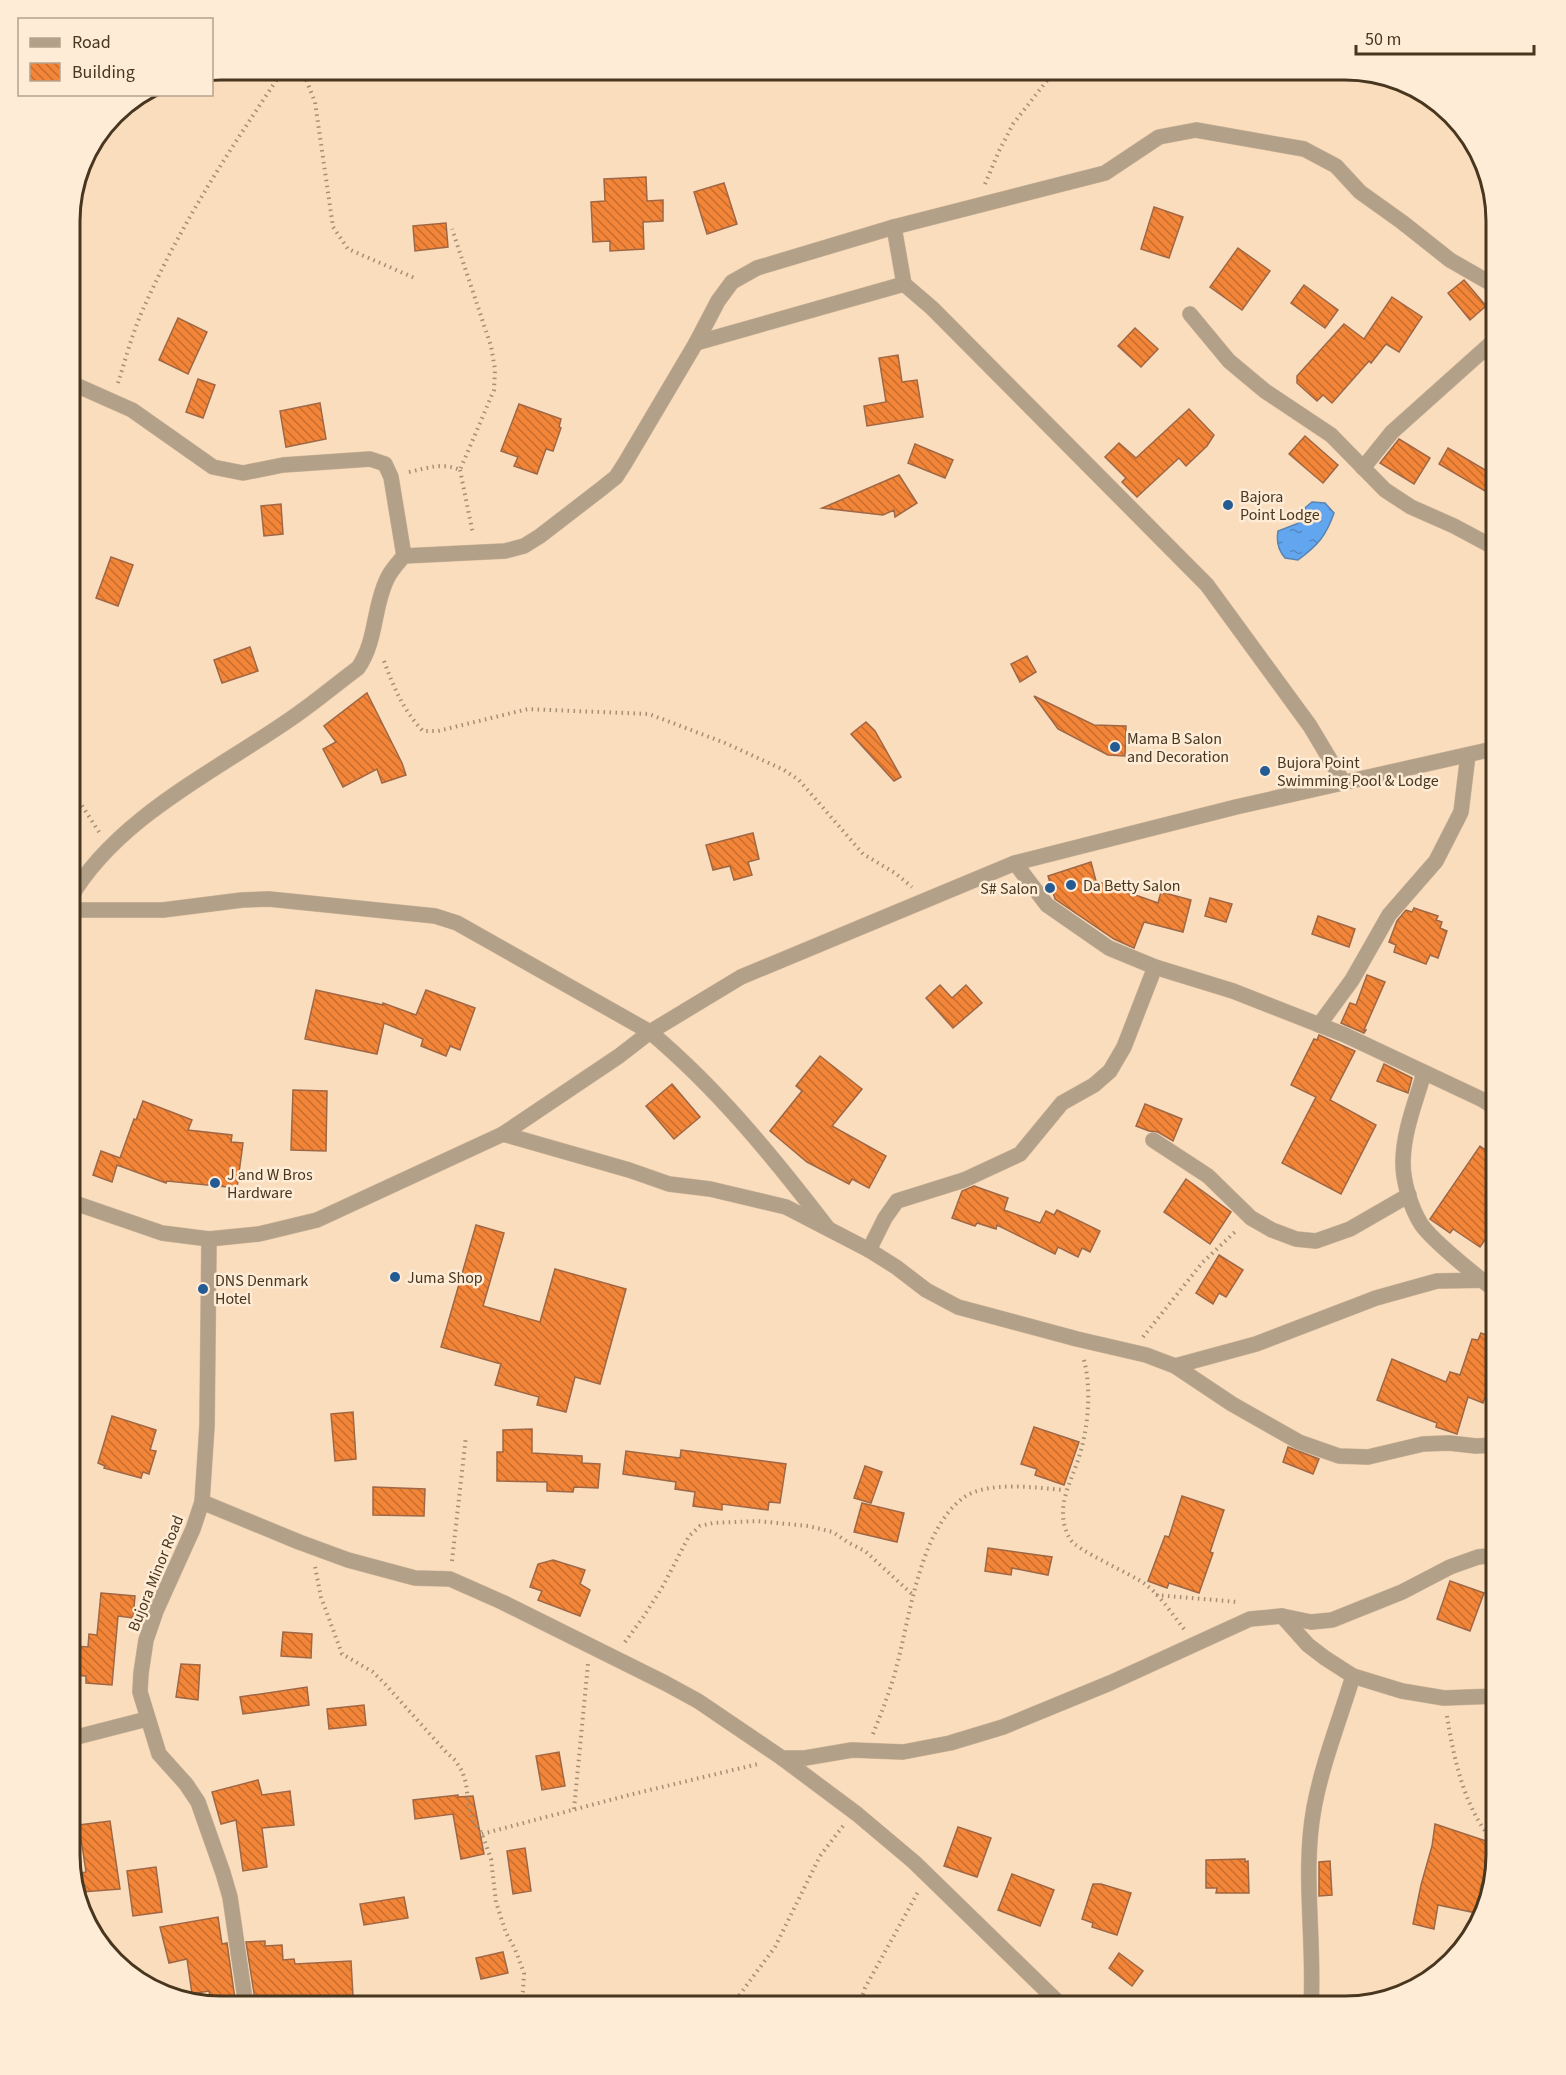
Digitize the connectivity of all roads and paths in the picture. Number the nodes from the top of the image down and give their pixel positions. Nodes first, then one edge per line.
1 (276, 80) edge
2 (306, 80) edge
3 (1047, 80) edge
4 (975, 207) junction
5 (894, 227) junction
6 (452, 229) dead end
7 (417, 279) dead end
8 (1486, 281) edge
9 (904, 284) junction
10 (1190, 314) dead end
11 (696, 343) junction
12 (1486, 348) edge
13 (80, 387) edge
14 (112, 401) junction
15 (1363, 468) junction
16 (460, 470) junction
17 (391, 477) junction
18 (1486, 543) edge
19 (477, 551) junction
20 (404, 556) junction
21 (384, 660) dead end
22 (1486, 751) edge
23 (1468, 755) junction
24 (1344, 783) junction
25 (80, 803) edge
26 (109, 847) junction
27 (1015, 863) junction
28 (80, 884) edge
29 (928, 899) junction
30 (80, 910) edge
31 (1155, 967) junction
32 (1319, 1025) junction
33 (650, 1032) junction
34 (1424, 1073) junction
35 (1486, 1102) edge
36 (503, 1134) junction
37 (1153, 1140) dead end
38 (1409, 1195) junction
39 (80, 1206) edge
40 (1251, 1218) junction
41 (830, 1231) junction
42 (209, 1239) junction
43 (869, 1250) junction
44 (1486, 1277) edge
45 (1486, 1280) edge
46 (1077, 1339) junction
47 (1132, 1351) junction
48 (1174, 1366) junction
49 (466, 1436) dead end
50 (1486, 1446) edge
51 (1065, 1490) junction
52 (202, 1502) junction
53 (310, 1546) junction
54 (1486, 1556) edge
55 (450, 1580) junction
56 (1155, 1595) junction
57 (914, 1596) junction
58 (1246, 1603) dead end
59 (1282, 1616) junction
60 (1196, 1644) junction
61 (589, 1646) junction
62 (614, 1657) junction
63 (1353, 1676) junction
64 (1486, 1696) edge
65 (1444, 1698) junction
66 (147, 1719) junction
67 (80, 1736) edge
68 (866, 1751) junction
69 (782, 1758) junction
70 (574, 1809) junction
71 (856, 1814) junction
72 (1486, 1831) edge
73 (482, 1834) junction
74 (927, 1875) junction
75 (245, 1996) edge
76 (522, 1996) edge
77 (739, 1996) edge
78 (862, 1996) edge
79 (1052, 1996) edge
80 (1311, 1996) edge

1 - 14 path
2 - 7 path
3 - 4 path
4 - 5 street
4 - 8 street
5 - 9 street
5 - 11 street
6 - 16 path
9 - 11 street
9 - 24 street
10 - 15 street
11 - 19 street
12 - 15 street
13 - 14 street
14 - 17 street
15 - 18 street
16 - 17 path
16 - 19 path
17 - 20 street
19 - 20 street
20 - 26 street
21 - 29 path
22 - 23 street
23 - 24 street
23 - 32 street
24 - 27 street
25 - 26 path
26 - 28 street
27 - 29 street
27 - 31 street
29 - 33 street
30 - 33 street
31 - 32 street
31 - 43 street
32 - 34 street
33 - 36 street
33 - 41 street
34 - 35 street
34 - 38 street
36 - 41 street
36 - 42 street
37 - 40 street
38 - 40 street
38 - 44 street
39 - 42 street
40 - 47 path
41 - 43 street
42 - 52 street, Bujora Minor Road
43 - 46 street
45 - 48 street
46 - 47 street
46 - 51 path
47 - 48 street
48 - 50 street
49 - 55 path
51 - 56 path
51 - 57 path
52 - 53 street
52 - 66 street, Bujora Minor Road
53 - 55 street
53 - 73 path
54 - 59 street
55 - 61 street
56 - 58 path
56 - 60 path
57 - 62 path
57 - 68 path
59 - 60 street
59 - 63 street
60 - 68 street
61 - 62 street
61 - 70 path
62 - 69 street
63 - 65 street
63 - 80 street
64 - 65 street
65 - 72 path
66 - 67 street
66 - 75 street, Bujora Minor Road
68 - 69 street
69 - 70 path
69 - 71 street
70 - 73 path
71 - 74 street
71 - 77 path
73 - 76 path
74 - 78 path
74 - 79 street

